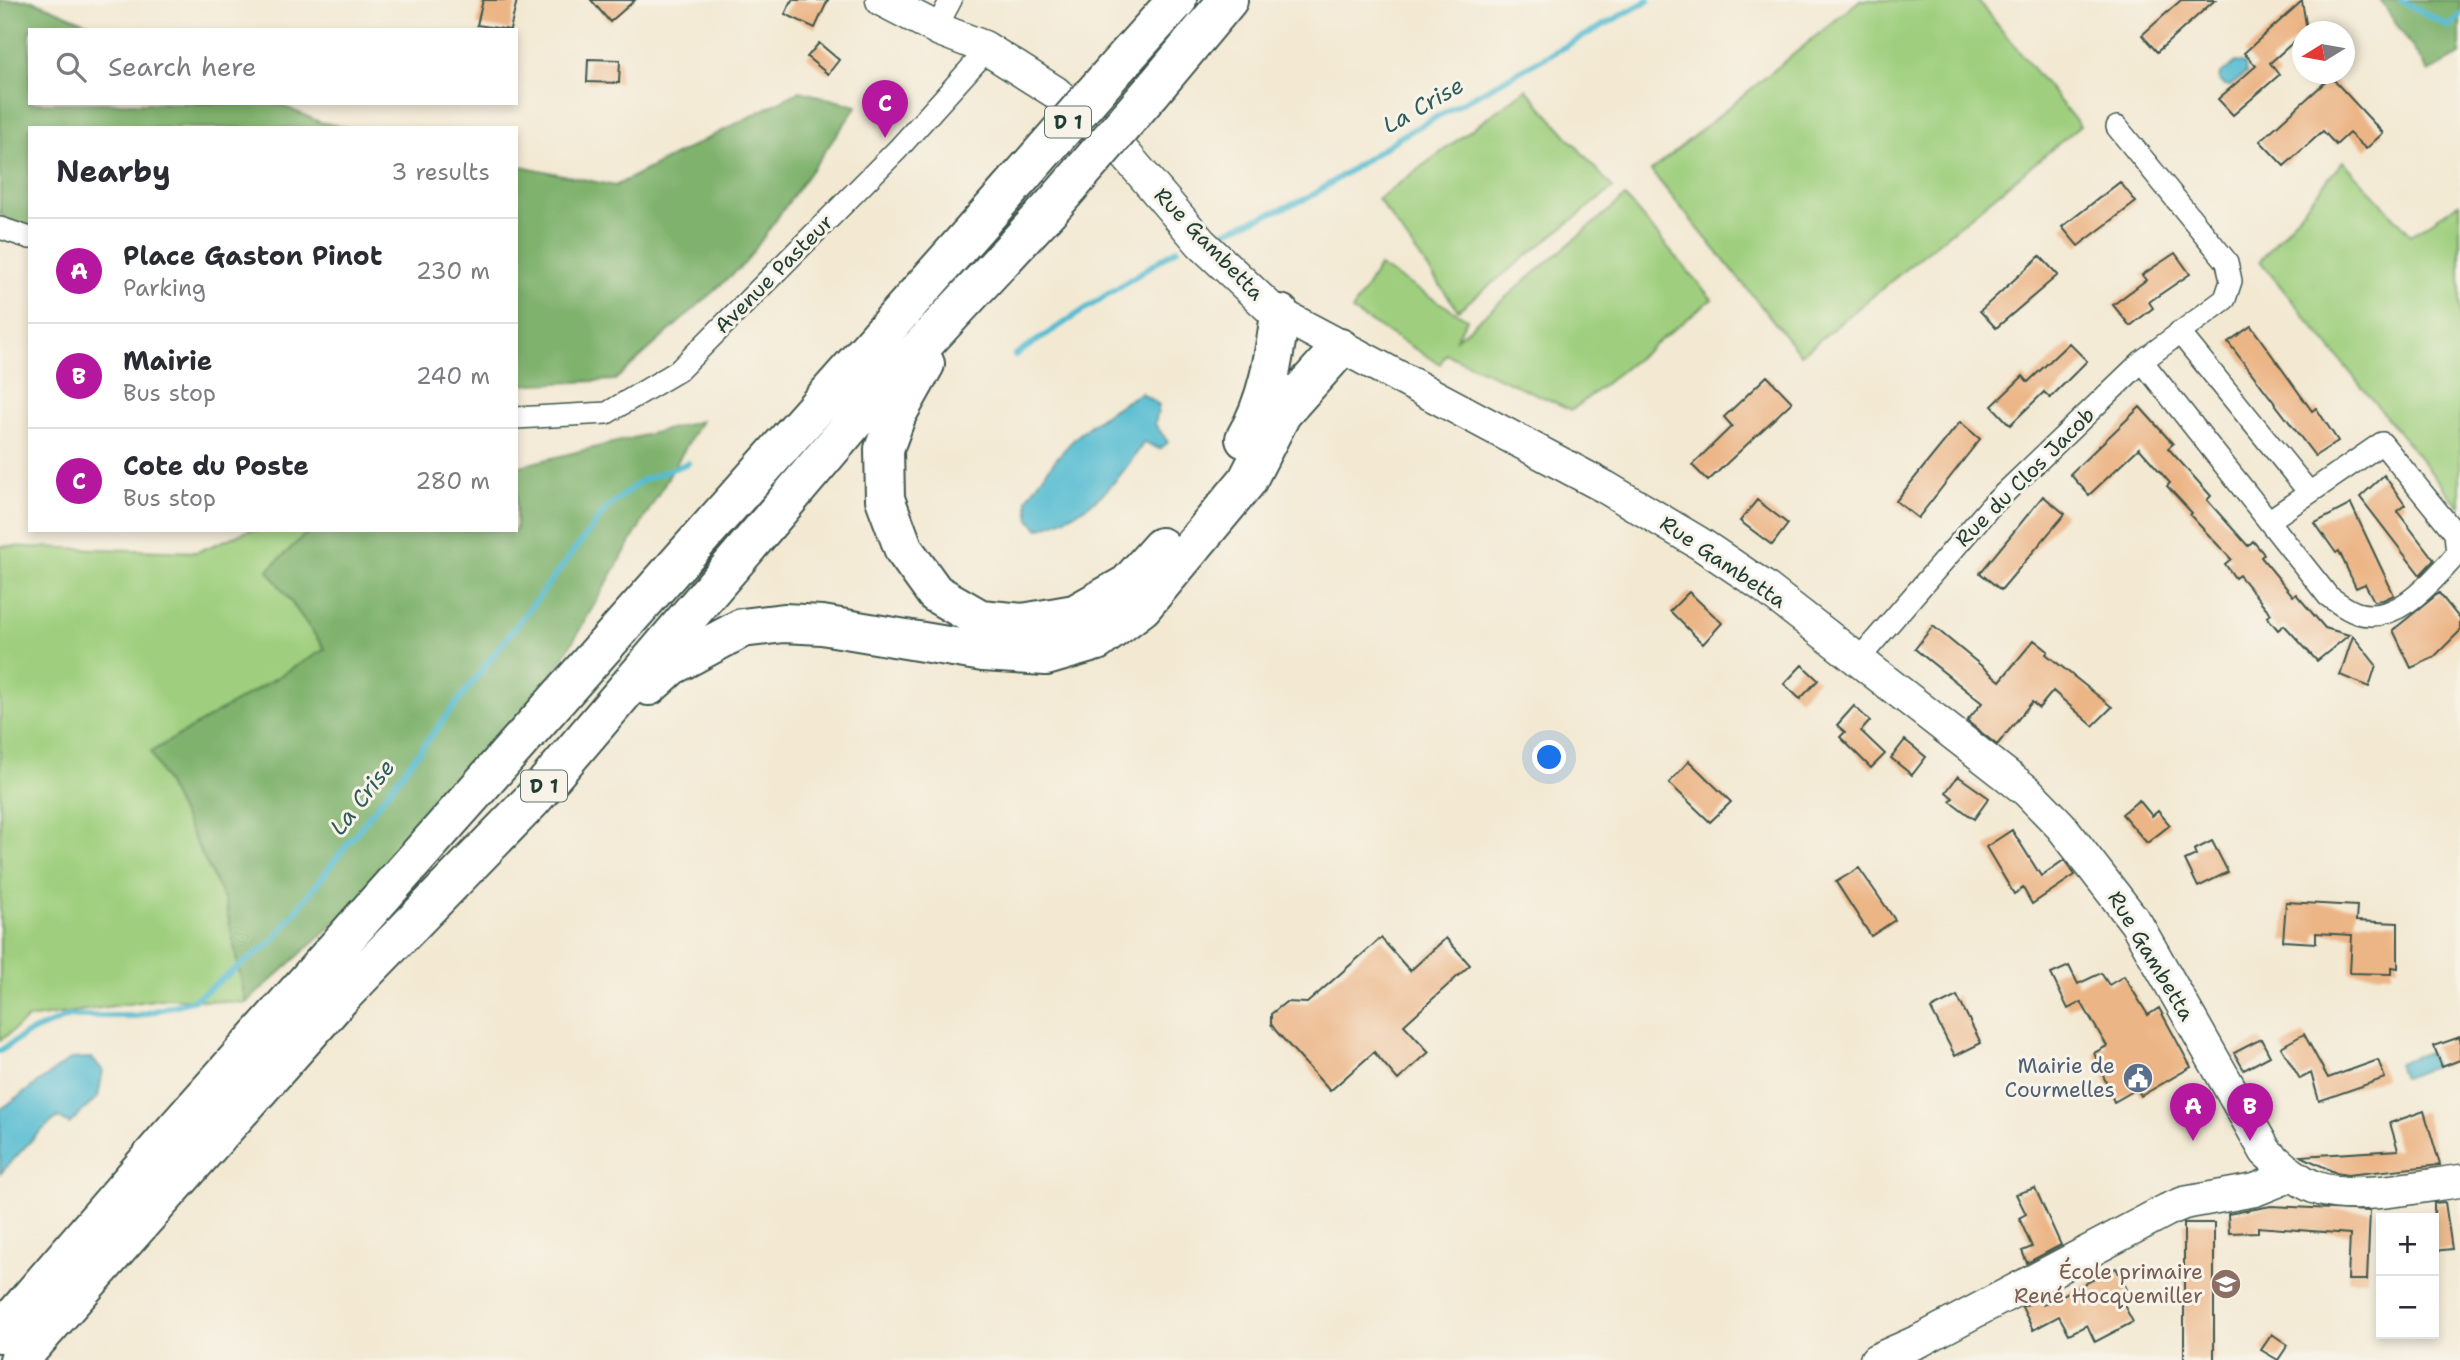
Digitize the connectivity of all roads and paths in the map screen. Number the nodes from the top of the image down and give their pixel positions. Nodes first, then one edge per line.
1 (883, 0) edge
2 (951, 0) edge
3 (1161, 0) edge
4 (1177, 0) edge
5 (1228, 0) edge
6 (940, 30) junction
7 (985, 47) junction
8 (1117, 66) junction
9 (2118, 127) dead end
10 (0, 228) edge
11 (28, 237) edge
12 (1280, 314) junction
13 (954, 315) junction
14 (2179, 332) junction
15 (1340, 348) junction
16 (2142, 361) junction
17 (518, 418) edge
18 (2308, 491) junction
19 (2270, 520) junction
20 (1858, 660) junction
21 (532, 800) junction
22 (2292, 1175) junction
23 (2460, 1181) edge
24 (0, 1333) edge
25 (1886, 1358) edge
26 (19, 1360) edge

1 - 6 street, Rue Gambetta
2 - 6 street
3 - 8 highway
4 - 8 highway, D 1
5 - 13 highway, D 1, bridge
6 - 7 street, Rue Gambetta
7 - 12 street, Rue Gambetta
7 - 17 street, Avenue Pasteur
8 - 24 highway, D 1, bridge
9 - 14 street, Rue du Clos Jacob
10 - 11 street
12 - 13 highway
12 - 15 street, Rue Gambetta
13 - 21 highway, D 1
14 - 16 street, Rue du Clos Jacob
14 - 18 street
15 - 20 street, Rue Gambetta
15 - 21 highway
16 - 19 street
16 - 20 street, Rue du Clos Jacob
18 - 19 street
18 - 19 street
20 - 22 street, Rue Gambetta
21 - 26 highway, D 1
22 - 23 street, Rue Gambetta
22 - 25 street

